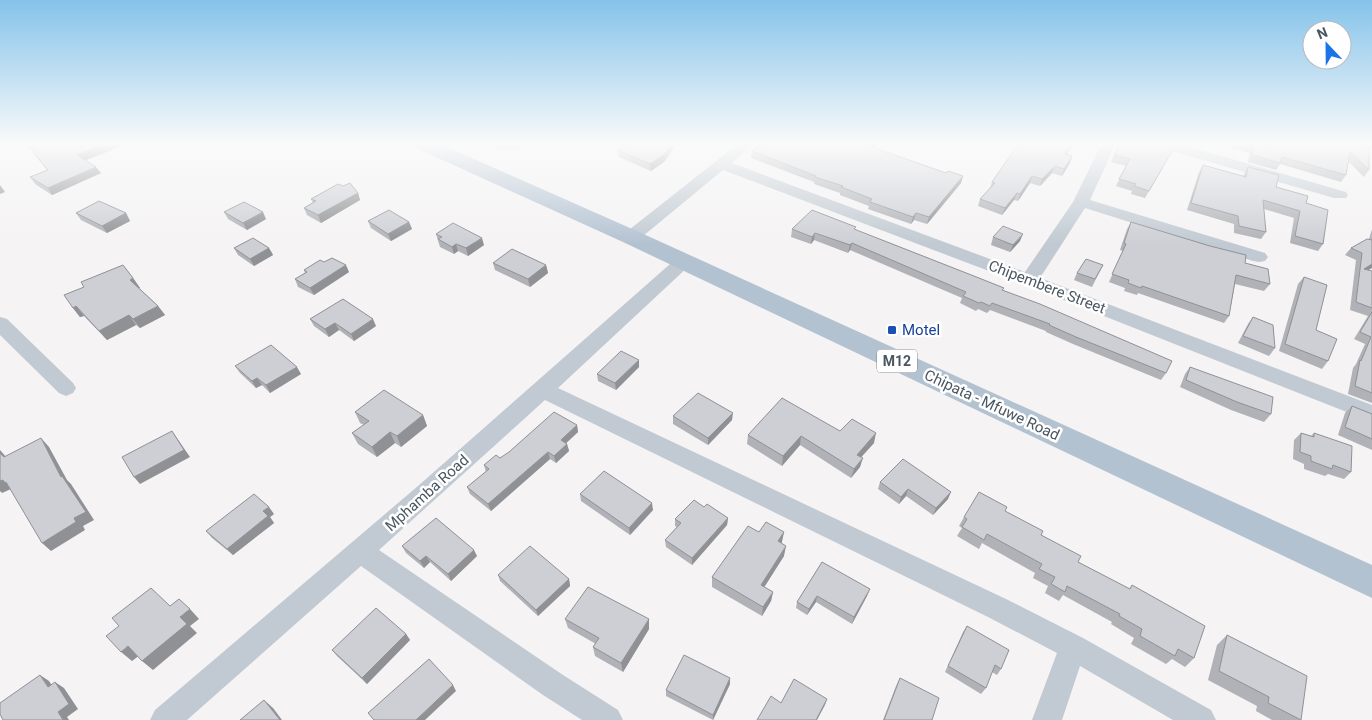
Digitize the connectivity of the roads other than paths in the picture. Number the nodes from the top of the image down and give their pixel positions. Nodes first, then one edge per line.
1 (501, 177) edge
2 (704, 177) edge
3 (754, 177) edge
4 (1093, 177) edge
5 (1276, 177) edge
6 (1340, 195) dead end
7 (1081, 202) junction
8 (630, 237) junction
9 (1259, 257) dead end
10 (684, 261) junction
11 (1029, 280) junction
12 (0, 324) edge
13 (66, 388) dead end
14 (544, 390) junction
15 (1372, 414) edge
16 (361, 552) junction
17 (1372, 582) edge
18 (1074, 647) junction
19 (166, 720) edge
20 (608, 720) edge
21 (1047, 720) edge
22 (1201, 720) edge

1 - 8 main road, Chipata - Mfuwe Road / M12
2 - 8 street
3 - 11 street, Chipembere Street
4 - 7 street
5 - 6 street
7 - 9 street
7 - 11 street
8 - 10 main road, Chipata - Mfuwe Road / M12
10 - 14 street, Mphamba Road
10 - 17 main road, Chipata - Mfuwe Road / M12
11 - 15 street, Chipembere Street
12 - 13 street
14 - 16 street, Mphamba Road
14 - 18 street
16 - 19 street, Mphamba Road
16 - 20 street
18 - 21 street
18 - 22 street

